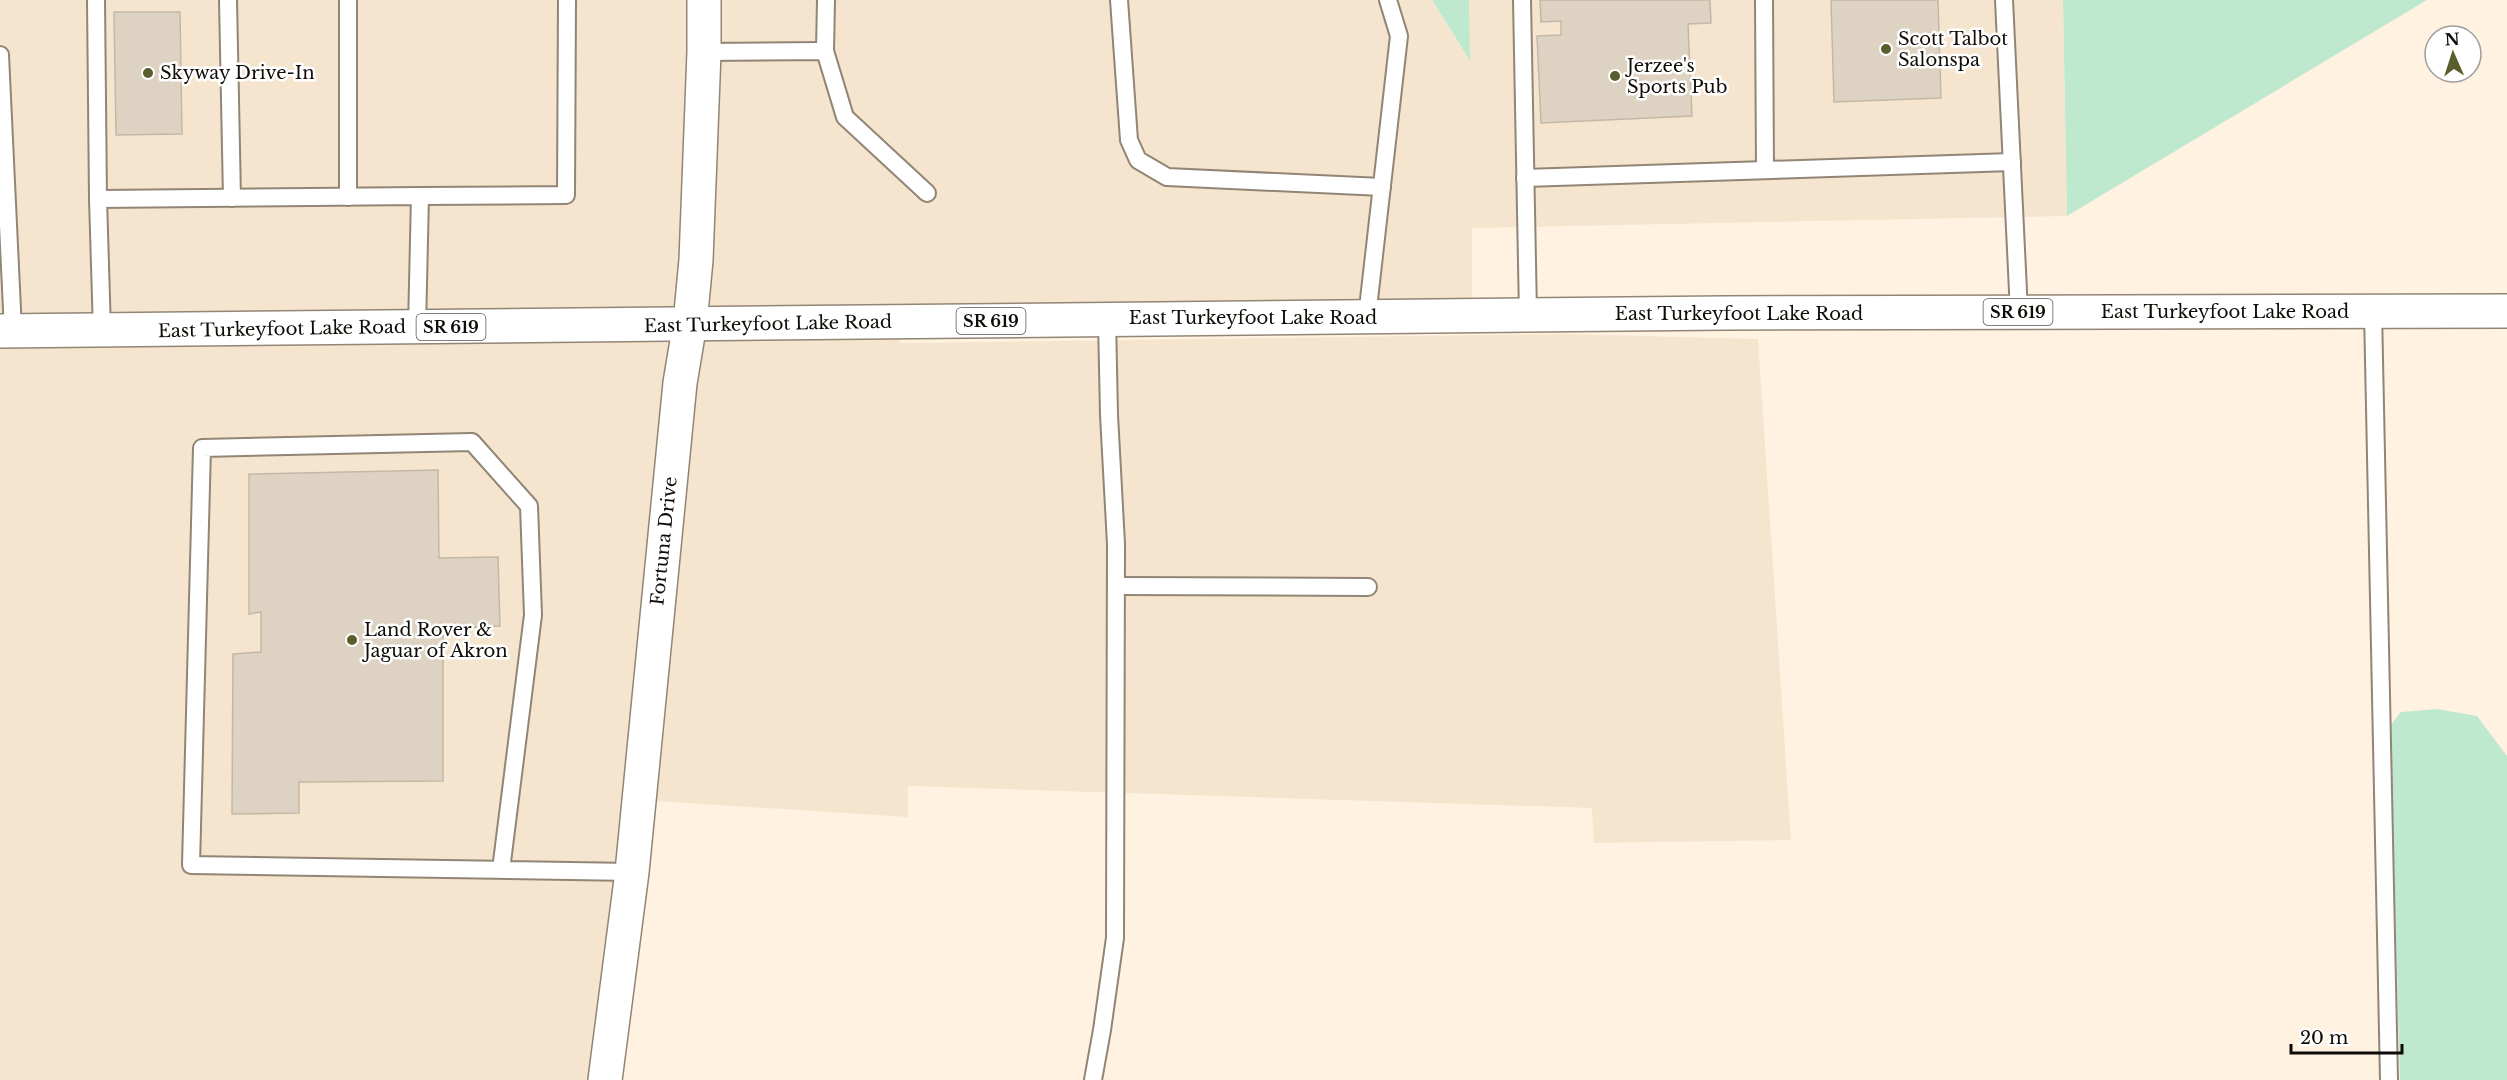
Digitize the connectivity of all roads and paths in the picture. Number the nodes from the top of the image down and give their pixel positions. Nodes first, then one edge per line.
1 (96, 0) edge
2 (228, 0) edge
3 (348, 0) edge
4 (567, 0) edge
5 (704, 0) edge
6 (826, 0) edge
7 (1119, 0) edge
8 (1388, 0) edge
9 (1522, 0) edge
10 (1764, 0) edge
11 (2004, 0) edge
12 (825, 51) junction
13 (704, 52) junction
14 (0, 55) edge
15 (2012, 162) junction
16 (1766, 170) junction
17 (1526, 178) junction
18 (1382, 187) junction
19 (927, 193) dead end
20 (420, 196) junction
21 (348, 197) junction
22 (232, 198) junction
23 (98, 199) junction
24 (2373, 311) junction
25 (2507, 311) edge
26 (2019, 312) junction
27 (1528, 315) junction
28 (1367, 318) junction
29 (1107, 319) junction
30 (690, 323) junction
31 (417, 328) junction
32 (6, 331) edge
33 (102, 331) junction
34 (1117, 586) junction
35 (1368, 587) dead end
36 (501, 870) junction
37 (632, 872) junction
38 (605, 1080) edge
39 (1093, 1080) edge
40 (2389, 1080) edge

1 - 23 lane
2 - 22 lane
3 - 21 lane
4 - 20 lane
5 - 13 main road, Fortuna Drive
6 - 12 lane
7 - 18 lane
8 - 18 lane
9 - 17 lane
10 - 16 lane
11 - 15 lane
12 - 13 lane
12 - 19 lane
13 - 30 main road, Fortuna Drive
14 - 32 lane
15 - 16 lane
15 - 26 lane
16 - 17 lane
17 - 27 lane
18 - 28 lane
20 - 21 lane
20 - 31 lane
21 - 22 lane
22 - 23 lane
23 - 33 lane
24 - 25 main road, East Turkeyfoot Lake Road / SR 619
24 - 26 main road, East Turkeyfoot Lake Road / SR 619
24 - 40 lane
26 - 27 main road, East Turkeyfoot Lake Road / SR 619
27 - 28 main road, East Turkeyfoot Lake Road / SR 619
28 - 29 main road, East Turkeyfoot Lake Road / SR 619
29 - 30 main road, East Turkeyfoot Lake Road / SR 619
29 - 34 lane
30 - 31 main road, East Turkeyfoot Lake Road / SR 619
30 - 37 main road, Fortuna Drive
31 - 33 main road, East Turkeyfoot Lake Road / SR 619
32 - 33 main road, East Turkeyfoot Lake Road / SR 619
34 - 35 lane
34 - 39 lane
36 - 36 lane
36 - 37 lane
37 - 38 main road, Fortuna Drive

